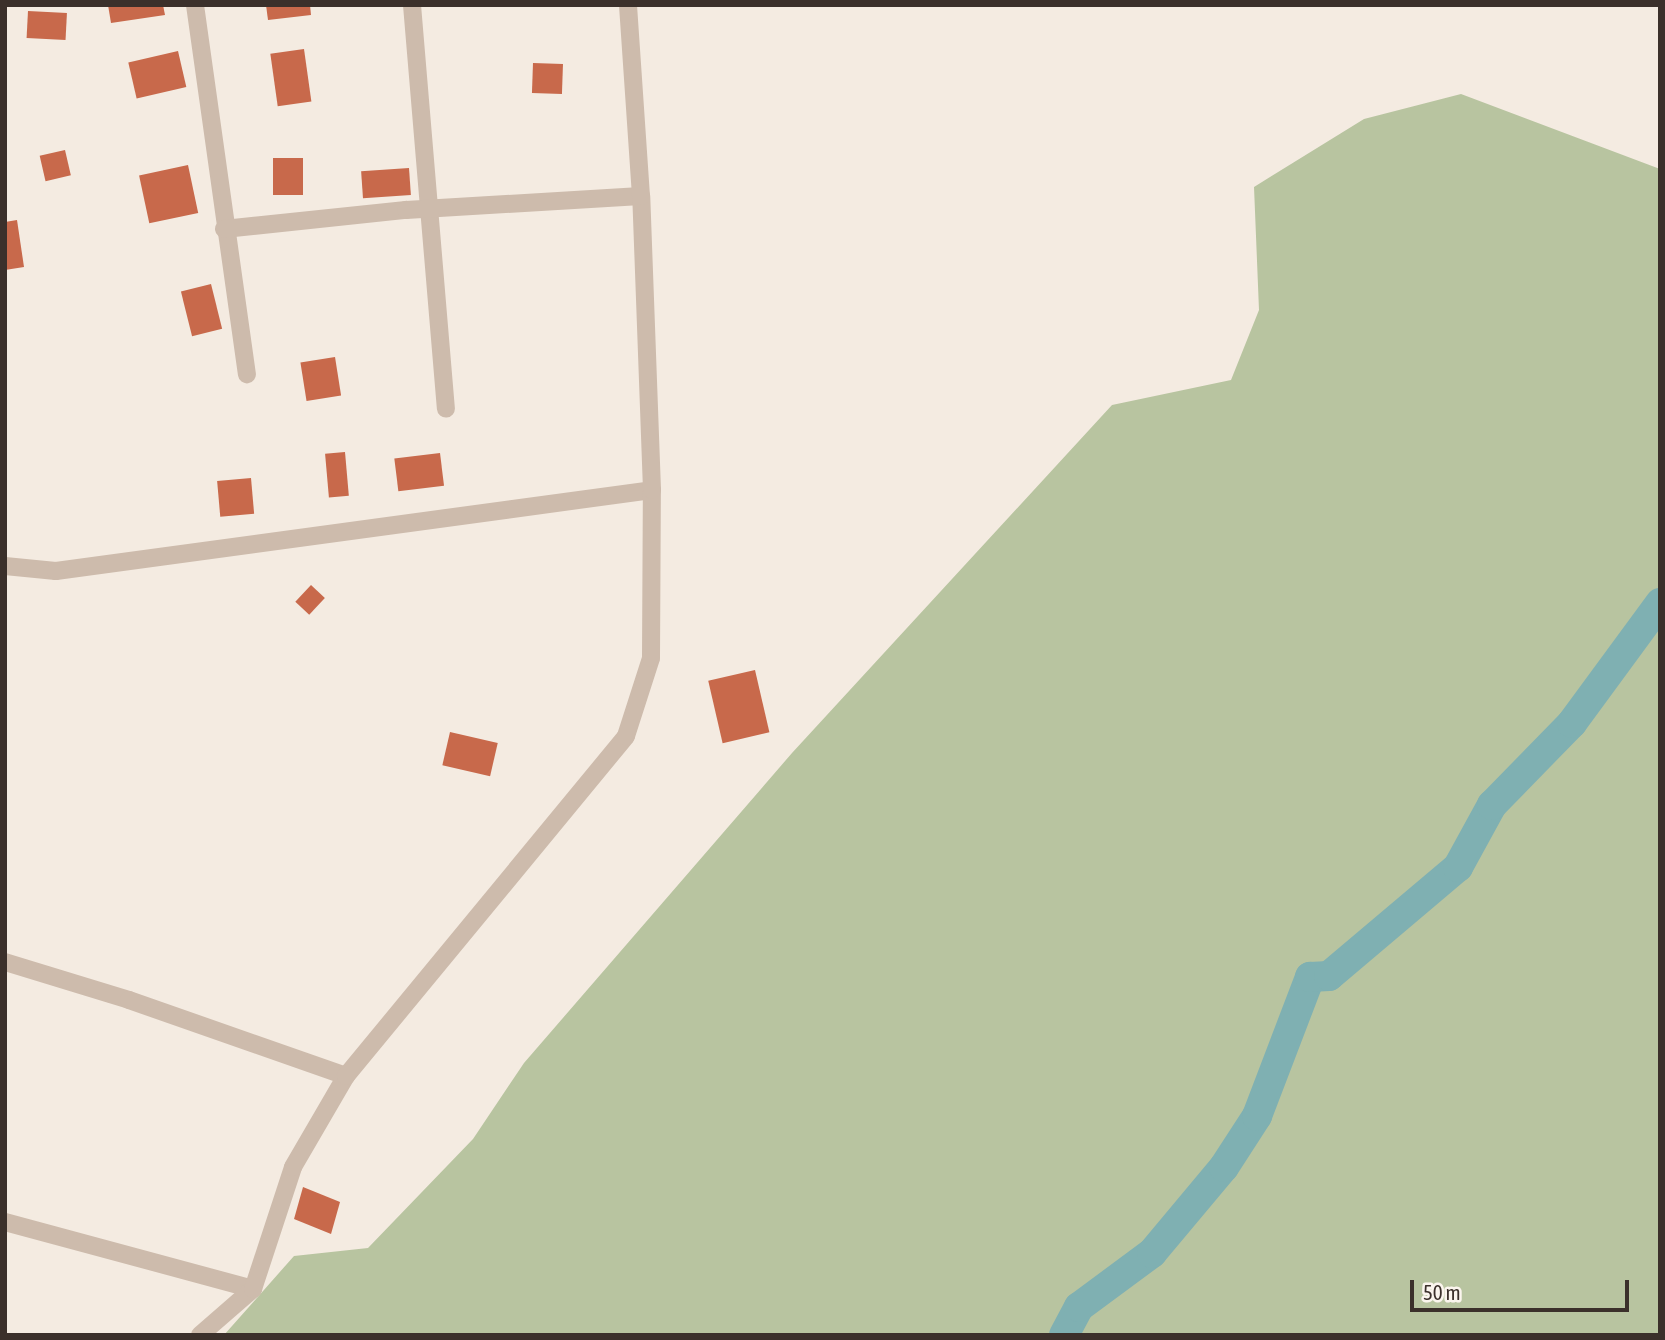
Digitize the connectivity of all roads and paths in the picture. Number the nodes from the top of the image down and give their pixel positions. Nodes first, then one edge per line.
1 (195, 5) edge
2 (412, 5) edge
3 (628, 5) edge
4 (641, 196) junction
5 (428, 208) junction
6 (224, 229) junction
7 (247, 374) dead end
8 (446, 409) dead end
9 (652, 490) junction
10 (5, 566) edge
11 (5, 962) edge
12 (346, 1076) junction
13 (5, 1222) edge
14 (253, 1289) junction
15 (200, 1335) edge

1 - 6 street
2 - 5 street
3 - 4 street
4 - 5 street
4 - 9 street
5 - 6 street
5 - 8 street
6 - 7 street
9 - 10 street
9 - 12 street
11 - 12 street
12 - 14 street
13 - 14 street
14 - 15 street

